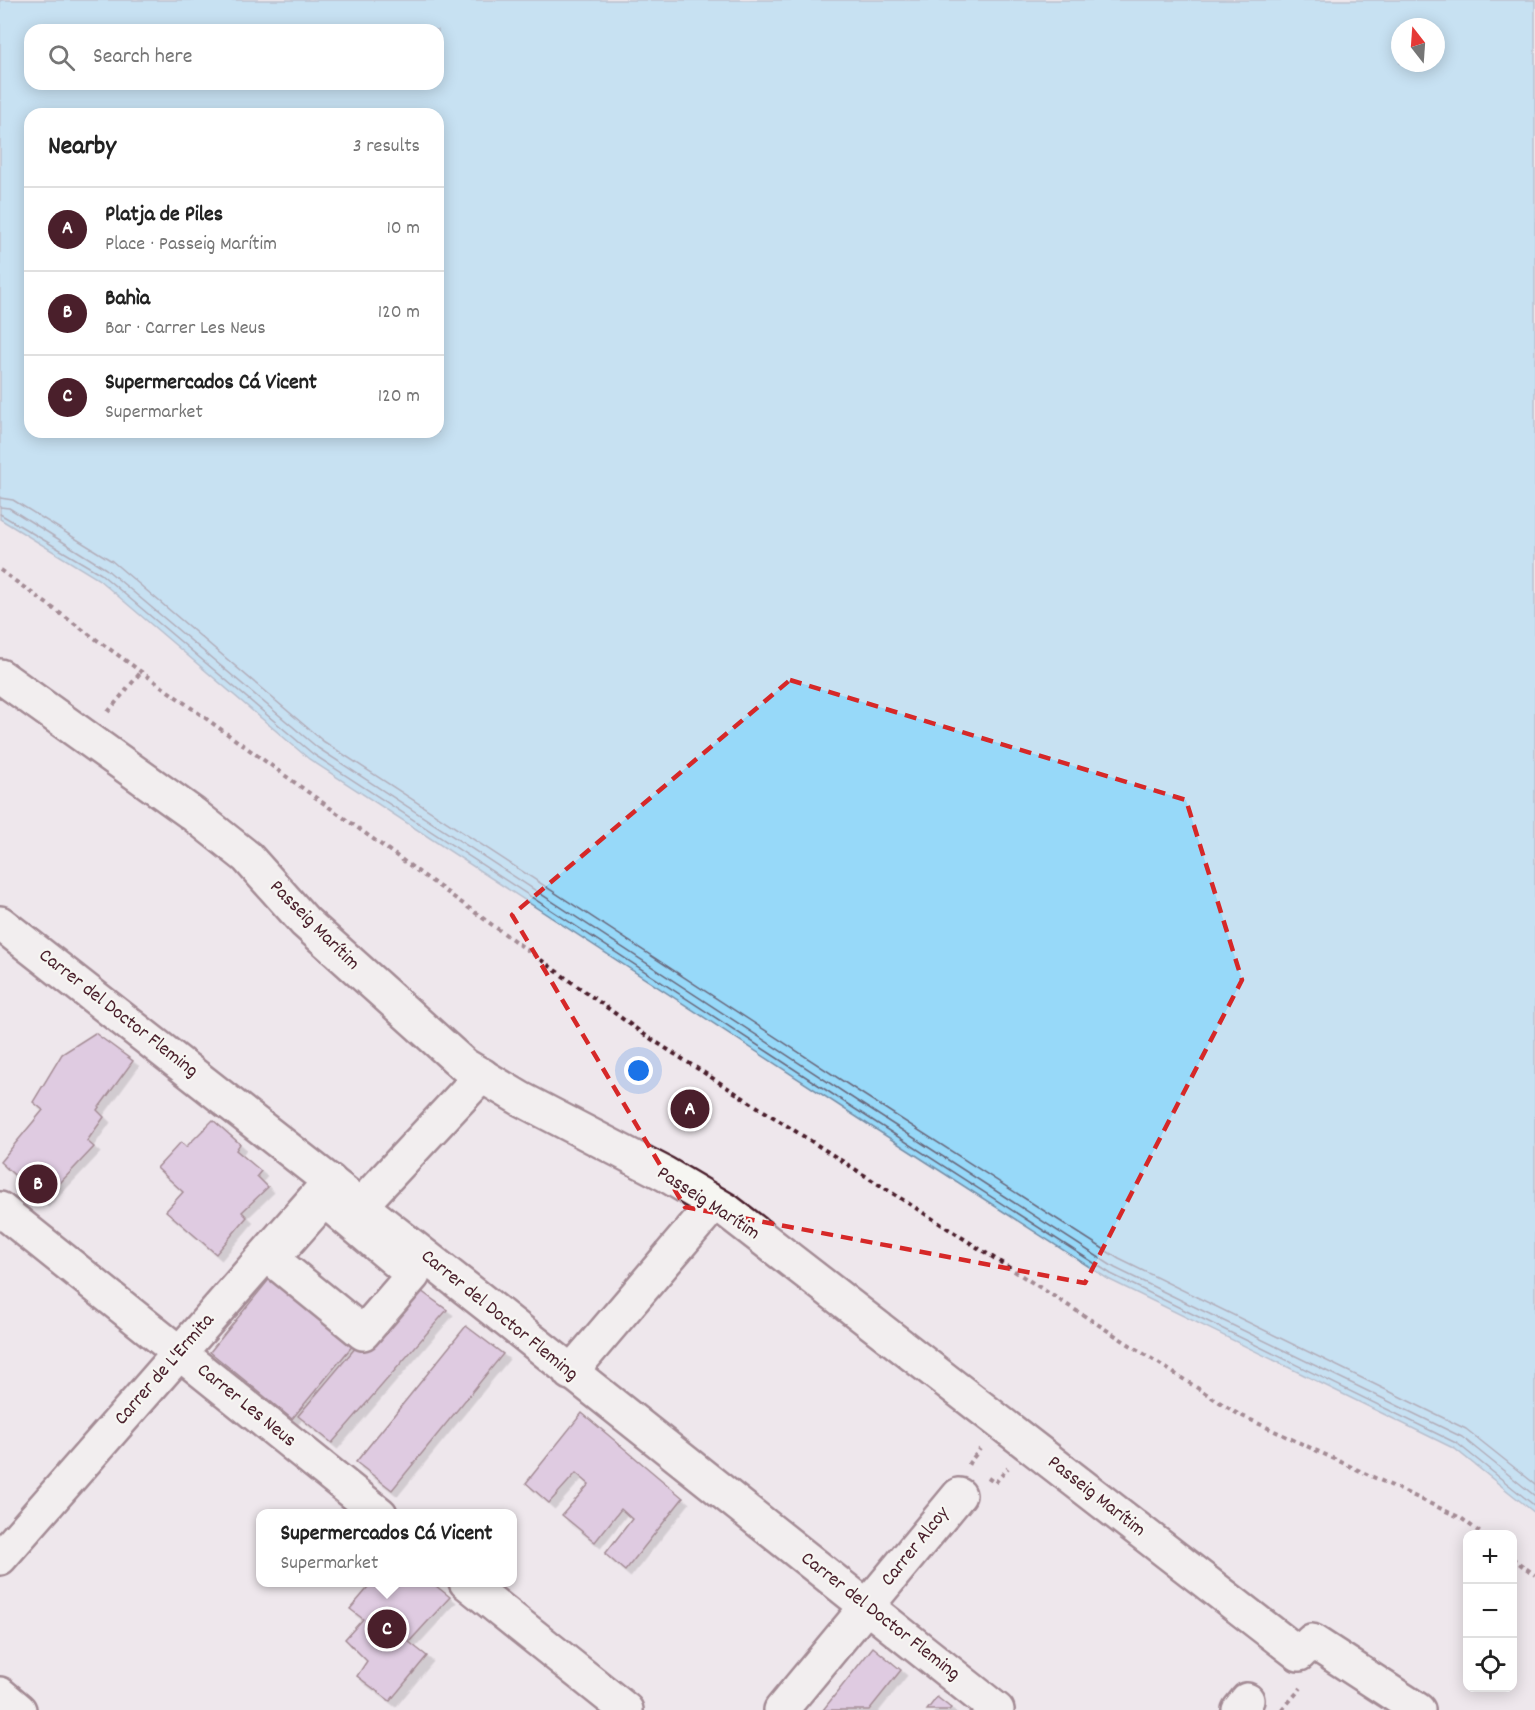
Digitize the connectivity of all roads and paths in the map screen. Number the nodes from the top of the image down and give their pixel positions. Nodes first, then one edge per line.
1 (0, 570) edge
2 (141, 672) junction
3 (0, 676) edge
4 (115, 702) dead end
5 (0, 923) edge
6 (482, 1076) junction
7 (330, 1181) junction
8 (713, 1205) junction
9 (362, 1207) junction
10 (0, 1209) edge
11 (180, 1354) junction
12 (570, 1373) junction
13 (984, 1444) dead end
14 (969, 1462) dead end
15 (1010, 1465) dead end
16 (995, 1483) dead end
17 (959, 1495) dead end
18 (374, 1509) edge
19 (1477, 1530) edge
20 (0, 1558) edge
21 (1517, 1562) edge
22 (1535, 1575) edge
23 (472, 1587) edge
24 (867, 1607) junction
25 (0, 1694) edge
26 (19, 1710) edge
27 (626, 1710) edge
28 (781, 1710) edge
29 (997, 1710) edge
30 (1418, 1710) edge

1 - 2 path
2 - 4 path
2 - 19 path
3 - 6 street, Passeig Marítim
5 - 7 street, Carrer del Doctor Fleming
6 - 8 street, Passeig Marítim
6 - 9 street
7 - 9 street, Carrer del Doctor Fleming
7 - 11 street, Carrer de L'Ermita
8 - 12 street
8 - 30 street, Passeig Marítim
9 - 12 street, Carrer del Doctor Fleming
10 - 11 street, Carrer Les Neus
11 - 18 street, Carrer Les Neus
11 - 20 street, Carrer de L'Ermita
12 - 24 street, Carrer del Doctor Fleming
13 - 14 path
15 - 16 path
17 - 24 street, Carrer Alcoy
21 - 22 path
23 - 27 street
24 - 28 street, Carrer Alcoy
24 - 29 street, Carrer del Doctor Fleming
25 - 26 street

